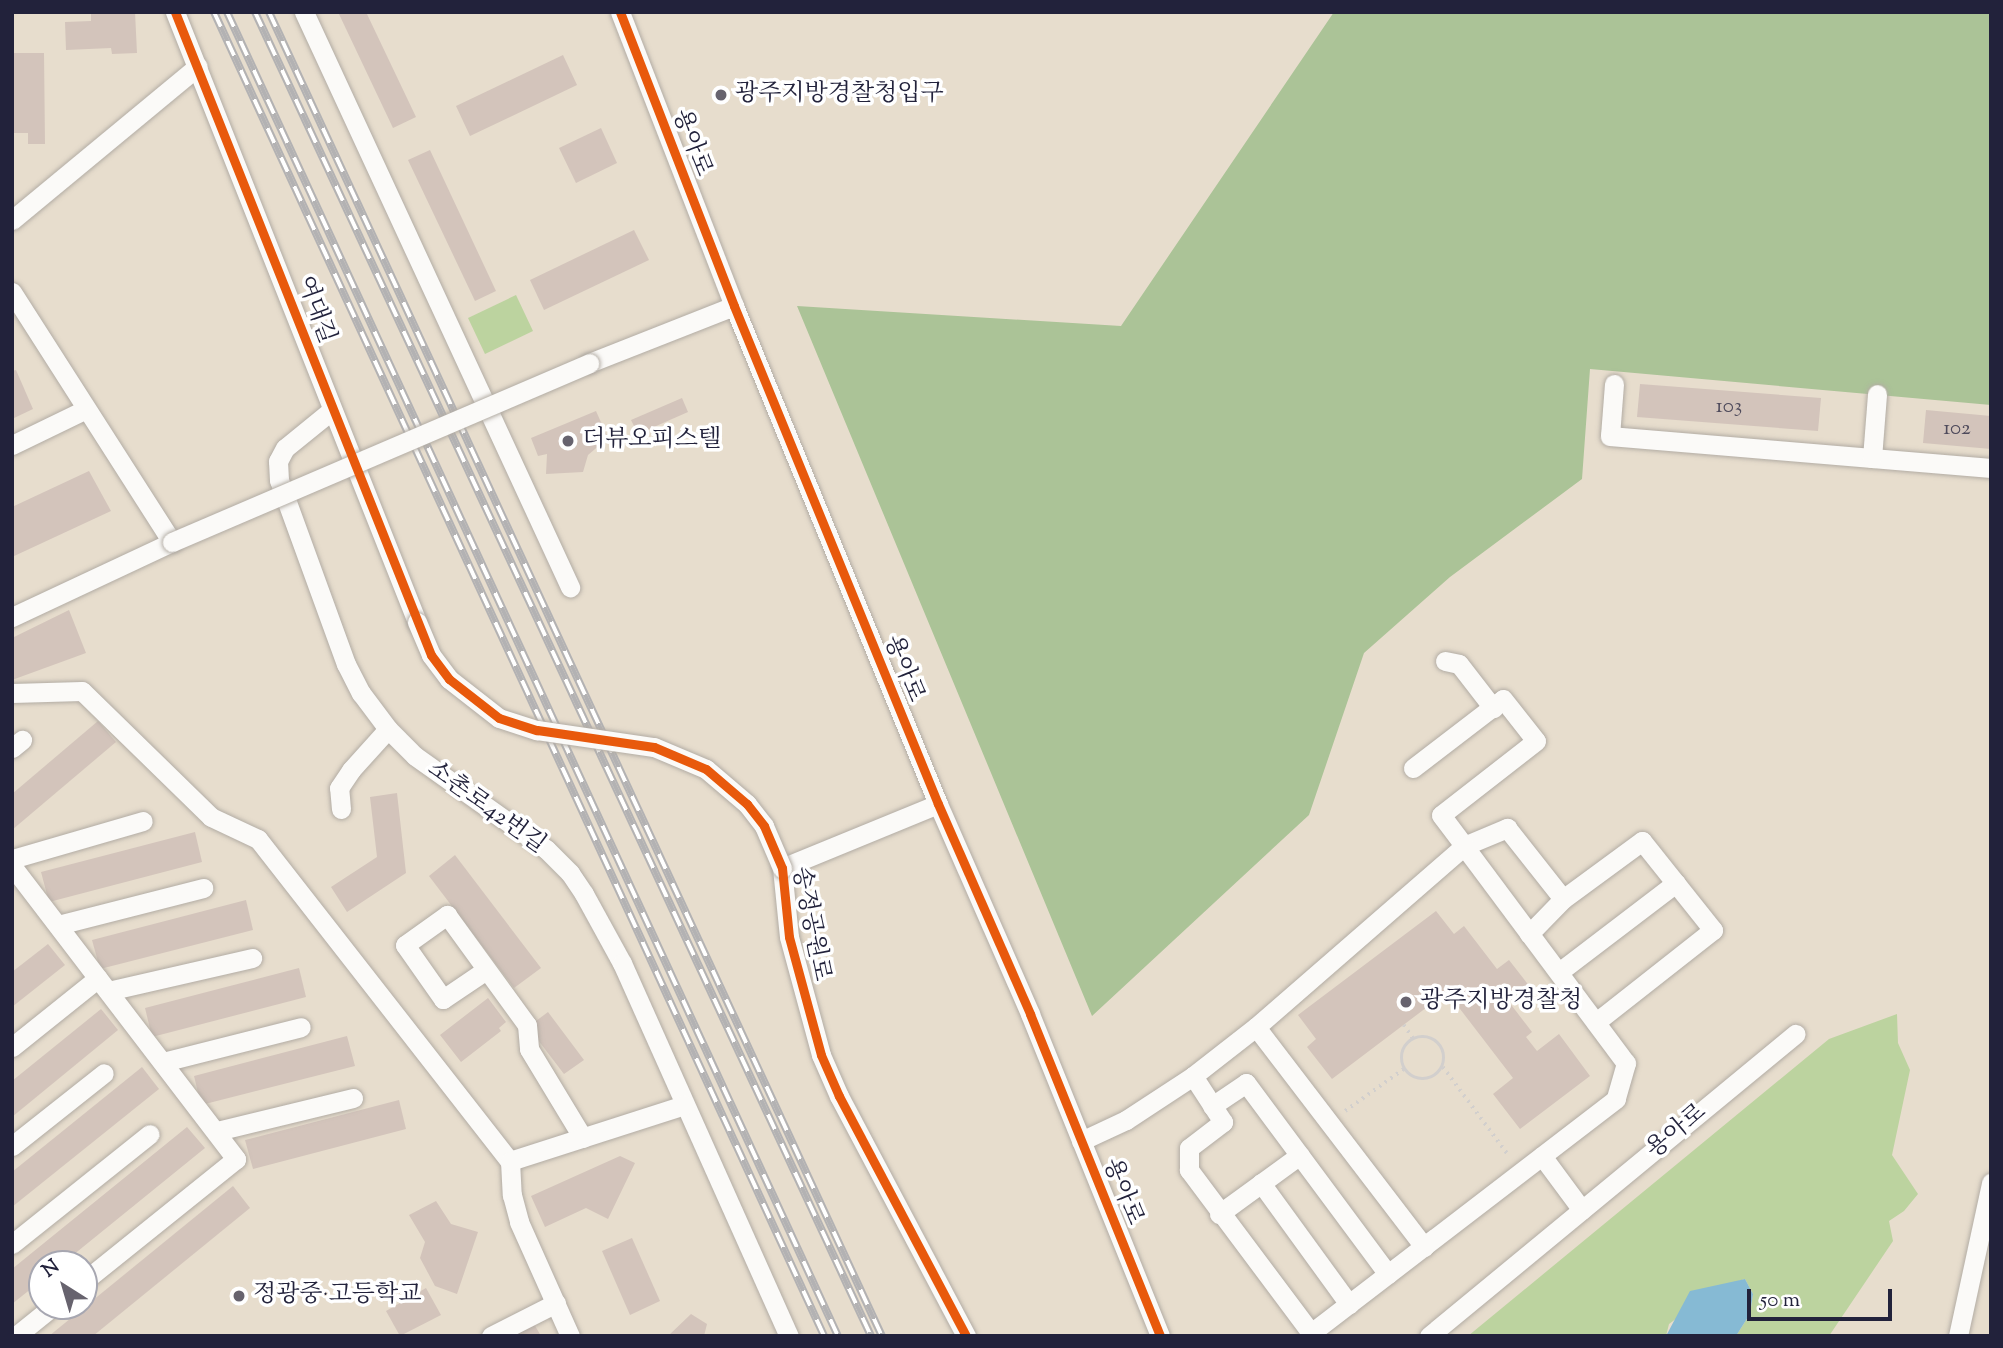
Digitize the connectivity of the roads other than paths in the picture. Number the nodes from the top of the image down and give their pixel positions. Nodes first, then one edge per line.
1 (175, 12) edge
2 (303, 12) edge
3 (620, 12) edge
4 (198, 66) junction
5 (12, 220) edge
6 (14, 298) edge
7 (734, 306) junction
8 (1614, 384) dead end
9 (1877, 394) dead end
10 (86, 409) junction
11 (332, 410) junction
12 (12, 445) edge
13 (1872, 458) junction
14 (1991, 468) edge
15 (172, 542) junction
16 (570, 587) dead end
17 (12, 617) edge
18 (417, 622) joint
19 (1445, 661) dead end
20 (12, 693) edge
21 (1493, 708) junction
22 (388, 729) junction
23 (1413, 768) dead end
24 (938, 804) junction
25 (341, 809) dead end
26 (143, 821) dead end
27 (1464, 846) junction
28 (12, 859) edge
29 (12, 866) edge
30 (782, 868) junction
31 (1676, 883) junction
32 (202, 888) dead end
33 (1563, 899) junction
34 (58, 925) junction
35 (1529, 934) junction
36 (252, 958) dead end
37 (486, 970) dead end
38 (1559, 972) junction
39 (103, 985) junction
40 (1596, 1022) junction
41 (301, 1027) dead end
42 (1256, 1027) junction
43 (1795, 1034) dead end
44 (12, 1047) edge
45 (163, 1062) junction
46 (104, 1073) dead end
47 (1193, 1076) junction
48 (353, 1098) dead end
49 (684, 1105) junction
50 (1213, 1107) junction
51 (217, 1131) junction
52 (150, 1134) dead end
53 (583, 1138) junction
54 (1081, 1141) junction
55 (12, 1146) edge
56 (1300, 1155) junction
57 (1542, 1156) junction
58 (510, 1161) junction
59 (1261, 1183) junction
60 (1991, 1183) edge
61 (1582, 1210) junction
62 (1219, 1214) junction
63 (12, 1244) edge
64 (1424, 1247) junction
65 (98, 1270) edge
66 (1388, 1274) junction
67 (556, 1303) junction
68 (1349, 1304) junction
69 (36, 1320) edge
70 (16, 1336) edge
71 (491, 1336) edge
72 (570, 1336) edge
73 (789, 1336) edge
74 (966, 1336) edge
75 (1160, 1336) edge
76 (1429, 1336) edge
77 (1958, 1336) edge

1 - 4 street, 여대길
2 - 16 street
3 - 7 street, 용아로
4 - 5 street
4 - 11 street, 여대길
6 - 10 street
7 - 15 street, bridge
7 - 24 street, 용아로
8 - 13 street
9 - 13 street
10 - 12 street
10 - 15 street
11 - 18 street, 여대길
11 - 22 street, 소촌로42번길
13 - 14 street
15 - 17 street
18 - 30 street, 송정공원로, bridge
19 - 21 street
20 - 58 street
21 - 23 street
21 - 27 street
22 - 25 street
22 - 49 street, 소촌로42번길
24 - 30 street
24 - 54 street, 용아로
26 - 28 street
27 - 33 street
27 - 35 street
27 - 42 street
29 - 34 street
30 - 74 street, 송정공원로
31 - 33 street
31 - 38 street
31 - 40 street
32 - 34 street
33 - 35 street
34 - 39 street
35 - 38 street
36 - 39 street
37 - 53 street
38 - 40 street
39 - 44 street
39 - 45 street
40 - 57 street
41 - 45 street
42 - 47 street
42 - 64 street
43 - 61 street, 용아로
45 - 51 street
46 - 55 street
47 - 50 street
47 - 54 street
48 - 51 street
49 - 53 street
49 - 73 street, 소촌로42번길
50 - 56 street
50 - 62 street
51 - 65 street
52 - 63 street
53 - 58 street
54 - 75 street, 용아로
56 - 59 street
56 - 66 street
57 - 61 street
57 - 64 street
58 - 67 street
59 - 62 street
59 - 68 street
60 - 77 street
61 - 76 street, 용아로
62 - 68 street
64 - 66 street
66 - 68 street
67 - 71 street
67 - 72 street
69 - 70 street

